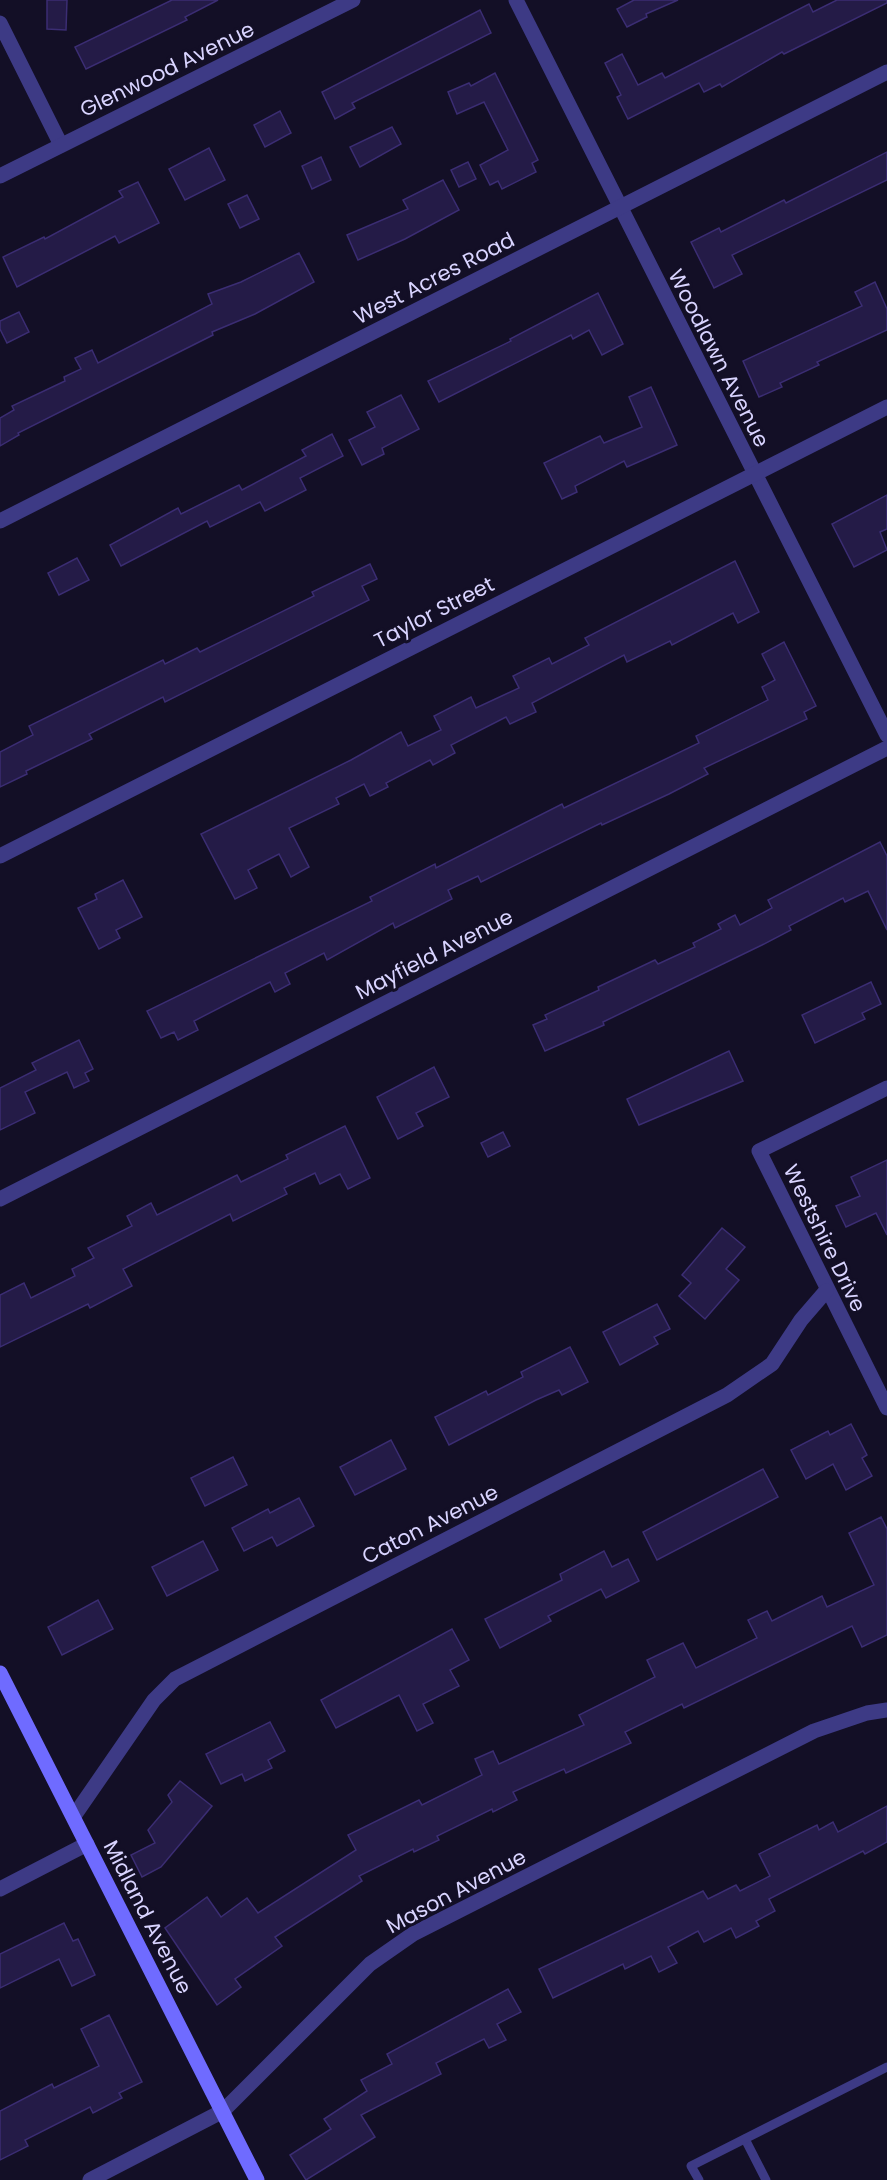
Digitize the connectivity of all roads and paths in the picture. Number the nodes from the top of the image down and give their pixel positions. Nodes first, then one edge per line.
1 (353, 0) edge
2 (516, 0) edge
3 (0, 23) edge
4 (887, 72) edge
5 (61, 145) junction
6 (0, 176) edge
7 (620, 207) junction
8 (887, 407) edge
9 (754, 474) junction
10 (0, 521) edge
11 (887, 735) edge
12 (887, 748) edge
13 (0, 856) edge
14 (887, 1088) edge
15 (0, 1199) edge
16 (826, 1291) junction
17 (887, 1408) edge
18 (0, 1673) edge
19 (887, 1710) edge
20 (74, 1816) junction
21 (87, 1844) junction
22 (0, 1889) edge
23 (887, 2067) edge
24 (223, 2111) junction
25 (745, 2139) junction
26 (90, 2180) edge
27 (257, 2180) edge
28 (699, 2180) edge
29 (765, 2180) edge

1 - 5 street, Glenwood Avenue
2 - 7 street, Woodlawn Avenue
3 - 5 street
4 - 7 street, West Acres Road
5 - 6 street, Glenwood Avenue
7 - 9 street, Woodlawn Avenue
7 - 10 street, West Acres Road
8 - 9 street, Taylor Street
9 - 11 street, Woodlawn Avenue
9 - 13 street, Taylor Street
12 - 15 street, Mayfield Avenue
14 - 16 street, Westshire Drive
16 - 17 street, Westshire Drive
16 - 20 street, Caton Avenue
18 - 20 main road, Midland Avenue
19 - 24 street, Mason Avenue
20 - 21 main road, Midland Avenue
21 - 22 street
21 - 24 main road, Midland Avenue
23 - 25 lane
24 - 26 street, Mason Avenue
24 - 27 main road, Midland Avenue
25 - 28 lane
25 - 29 lane

